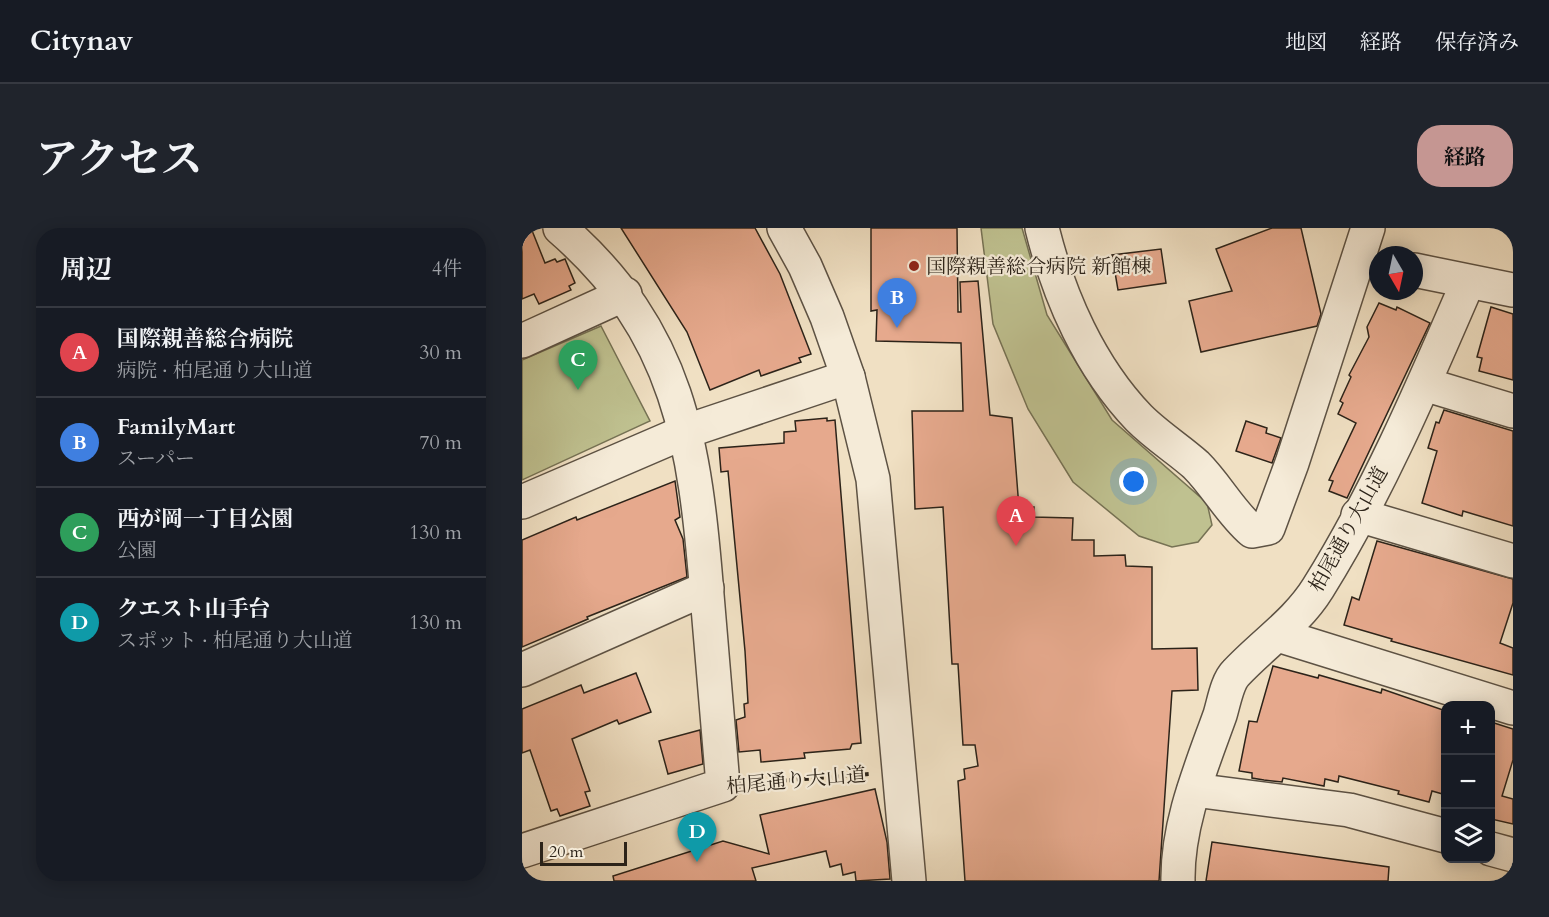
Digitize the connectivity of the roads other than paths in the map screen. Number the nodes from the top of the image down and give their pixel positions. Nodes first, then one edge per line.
1 (560, 228) edge
2 (784, 228) edge
3 (1042, 228) edge
4 (1368, 249) edge
5 (1423, 272) edge
6 (1468, 282) junction
7 (1513, 290) edge
8 (625, 294) junction
9 (522, 341) edge
10 (848, 377) junction
11 (1424, 384) junction
12 (1513, 411) edge
13 (687, 431) junction
14 (522, 502) edge
15 (1358, 515) junction
16 (1513, 561) edge
17 (707, 588) junction
18 (1278, 635) junction
19 (522, 670) edge
20 (1513, 708) edge
21 (1194, 789) junction
22 (1441, 835) edge
23 (1495, 850) edge
24 (522, 851) edge
25 (1513, 855) edge
26 (909, 881) edge
27 (1178, 881) edge

1 - 8 street
2 - 10 street
3 - 4 street
5 - 6 street
6 - 7 street
6 - 11 street, 柏尾通り大山道
8 - 9 street
8 - 13 street
10 - 13 street
10 - 26 street
11 - 12 street
11 - 15 street, 柏尾通り大山道
13 - 14 street
13 - 17 street
15 - 16 street
15 - 18 street, 柏尾通り大山道
17 - 19 street
17 - 24 street, 柏尾通り大山道
18 - 20 street
18 - 21 street, 柏尾通り大山道
21 - 22 street
21 - 27 street, 柏尾通り大山道
23 - 25 street

